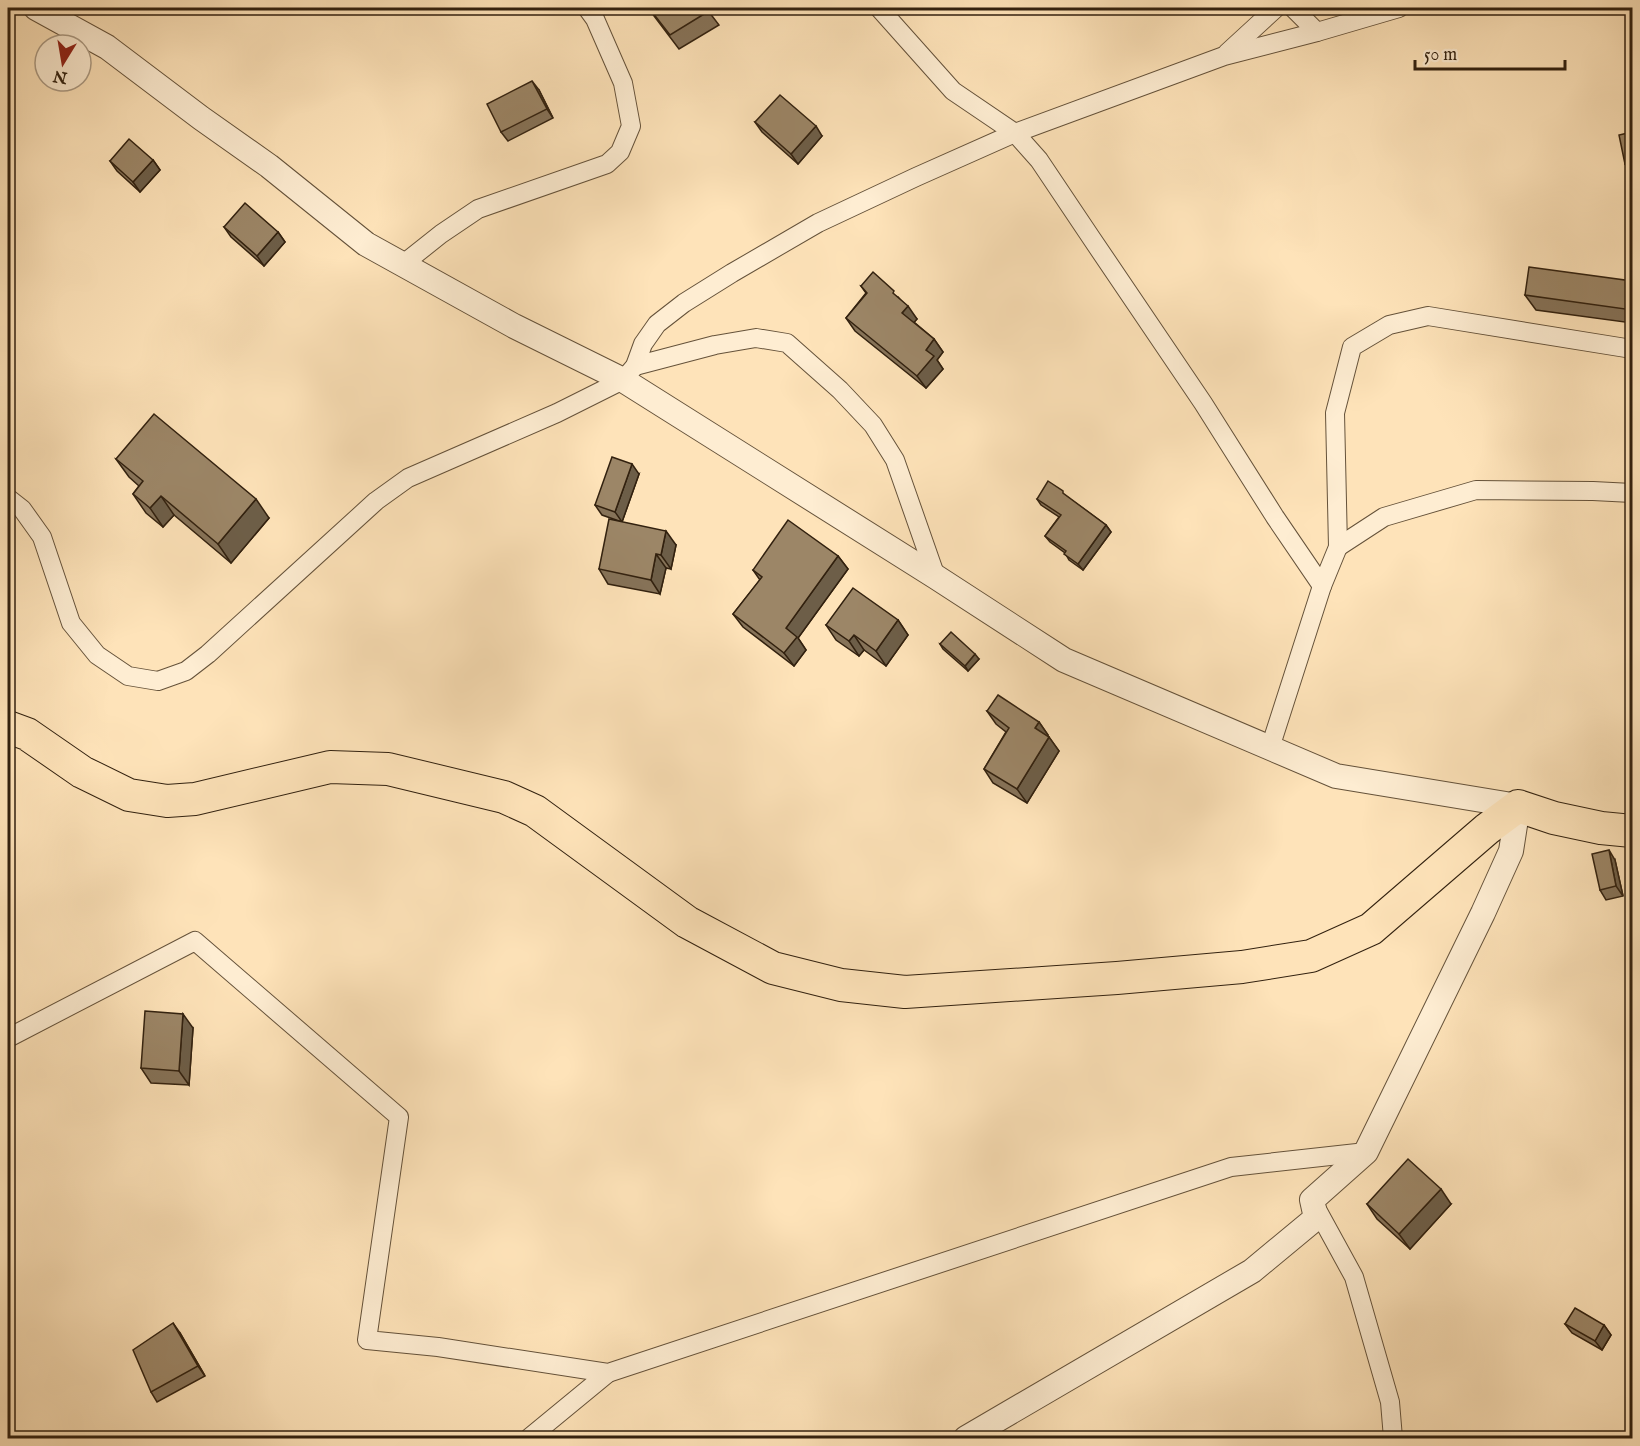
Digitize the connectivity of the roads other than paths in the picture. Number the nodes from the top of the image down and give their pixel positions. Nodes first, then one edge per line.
1 (36, 8) edge
2 (587, 8) edge
3 (879, 8) edge
4 (1276, 8) edge
5 (1293, 8) edge
6 (1399, 8) edge
7 (1317, 32) junction
8 (1224, 56) junction
9 (1015, 133) junction
10 (402, 265) junction
11 (1632, 349) edge
12 (629, 373) junction
13 (1632, 493) edge
14 (8, 498) edge
15 (1338, 547) junction
16 (936, 577) junction
17 (1322, 586) junction
18 (8, 727) edge
19 (1270, 748) junction
20 (1518, 806) junction
21 (1632, 831) edge
22 (8, 1038) edge
23 (1366, 1152) junction
24 (1312, 1200) junction
25 (608, 1373) junction
26 (529, 1438) edge
27 (966, 1438) edge
28 (1393, 1438) edge

1 - 10 street
2 - 10 street
3 - 9 street
4 - 8 street
5 - 7 street
6 - 7 street
7 - 8 street
8 - 9 street
9 - 12 street
9 - 17 street
10 - 12 street
11 - 15 street
12 - 14 street
12 - 16 street
12 - 16 street
13 - 15 street
15 - 17 street
16 - 19 street
17 - 19 street
18 - 20 highway
19 - 20 street
20 - 21 highway
20 - 23 street
22 - 25 street
23 - 24 street
23 - 25 street
24 - 27 street
24 - 28 street
25 - 26 street

